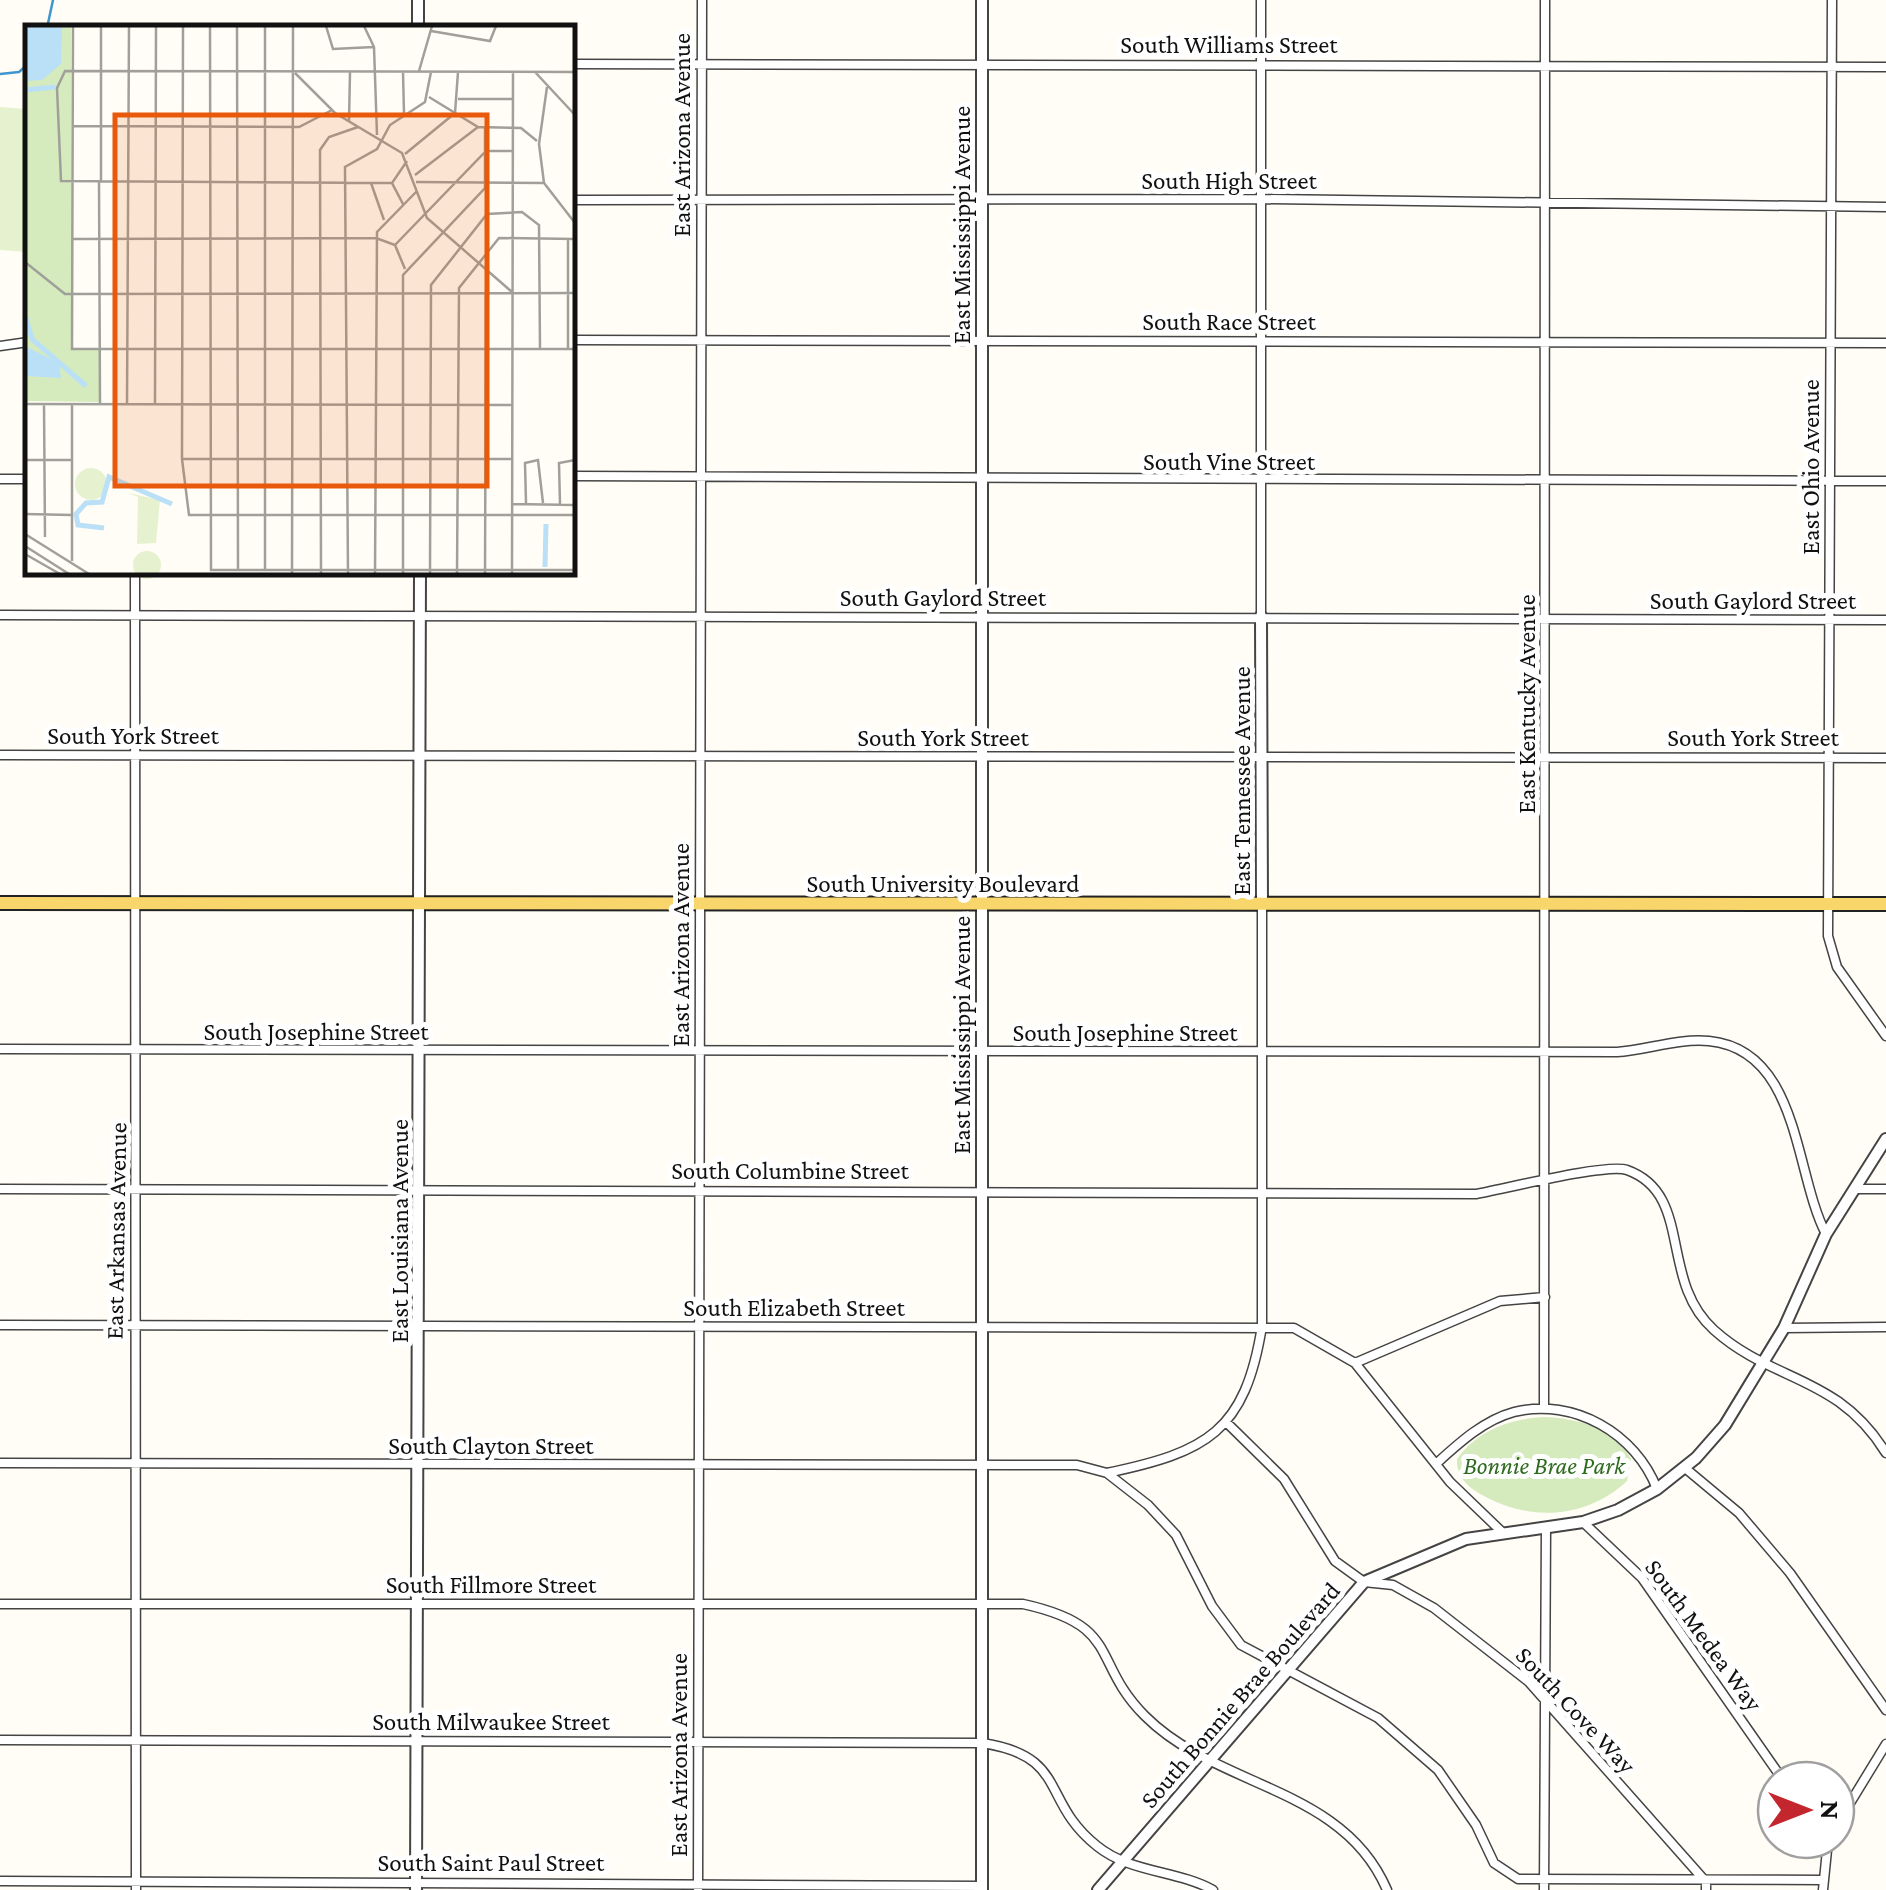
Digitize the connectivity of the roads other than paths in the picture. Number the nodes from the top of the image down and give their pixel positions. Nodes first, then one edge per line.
1 (702, 0) edge
2 (982, 0) edge
3 (1261, 0) edge
4 (1546, 0) edge
5 (1832, 0) edge
6 (982, 62) junction
7 (575, 64) edge
8 (702, 64) junction
9 (1260, 66) junction
10 (1545, 66) junction
11 (1832, 68) junction
12 (1886, 68) edge
13 (1260, 199) junction
14 (575, 200) edge
15 (701, 202) junction
16 (982, 202) junction
17 (1545, 204) junction
18 (1886, 207) edge
19 (1832, 208) junction
20 (575, 340) edge
21 (981, 340) junction
22 (701, 341) junction
23 (1261, 341) junction
24 (25, 342) edge
25 (1545, 342) junction
26 (1830, 342) junction
27 (1886, 343) edge
28 (0, 346) edge
29 (575, 476) edge
30 (700, 477) junction
31 (25, 479) edge
32 (981, 479) junction
33 (0, 480) edge
34 (1261, 482) junction
35 (1547, 482) junction
36 (1830, 482) junction
37 (1886, 482) edge
38 (135, 575) edge
39 (420, 575) edge
40 (0, 615) edge
41 (134, 615) junction
42 (980, 616) junction
43 (1261, 616) junction
44 (420, 617) junction
45 (700, 617) junction
46 (1546, 620) junction
47 (1828, 620) junction
48 (1886, 620) edge
49 (133, 754) junction
50 (0, 755) edge
51 (420, 756) junction
52 (981, 756) junction
53 (1262, 757) junction
54 (1546, 757) junction
55 (700, 758) junction
56 (1828, 758) junction
57 (1886, 758) edge
58 (0, 903) edge
59 (136, 903) junction
60 (419, 904) junction
61 (1828, 904) junction
62 (1886, 904) edge
63 (700, 905) junction
64 (1545, 905) junction
65 (981, 906) junction
66 (1262, 906) junction
67 (1886, 1036) edge
68 (0, 1049) edge
69 (138, 1050) junction
70 (700, 1051) junction
71 (419, 1052) junction
72 (982, 1052) junction
73 (1262, 1052) junction
74 (1546, 1052) junction
75 (1886, 1138) edge
76 (1546, 1182) junction
77 (0, 1189) edge
78 (135, 1190) junction
79 (699, 1190) junction
80 (981, 1190) junction
81 (1854, 1190) junction
82 (1886, 1190) edge
83 (419, 1192) junction
84 (1262, 1192) junction
85 (1826, 1234) junction
86 (1545, 1297) junction
87 (419, 1323) junction
88 (0, 1325) edge
89 (133, 1326) junction
90 (981, 1326) junction
91 (1262, 1326) junction
92 (699, 1327) junction
93 (1886, 1327) edge
94 (1784, 1328) junction
95 (1762, 1362) junction
96 (1355, 1363) junction
97 (1544, 1408) junction
98 (1226, 1422) junction
99 (1886, 1453) edge
100 (0, 1463) edge
101 (1437, 1463) junction
102 (135, 1464) junction
103 (418, 1464) junction
104 (981, 1464) junction
105 (699, 1466) junction
106 (1685, 1468) junction
107 (1107, 1472) junction
108 (1657, 1489) junction
109 (1583, 1522) junction
110 (1546, 1527) junction
111 (1502, 1532) junction
112 (1364, 1582) junction
113 (134, 1602) junction
114 (0, 1604) edge
115 (416, 1604) junction
116 (698, 1604) junction
117 (982, 1606) junction
118 (1286, 1672) junction
119 (1545, 1704) junction
120 (1886, 1710) edge
121 (0, 1740) edge
122 (136, 1740) junction
123 (416, 1740) junction
124 (698, 1743) junction
125 (982, 1743) junction
126 (1886, 1744) edge
127 (1769, 1760) edge
128 (1209, 1761) junction
129 (1856, 1793) edge
130 (1825, 1860) edge
131 (1122, 1862) junction
132 (0, 1881) edge
133 (1823, 1885) edge
134 (136, 1886) edge
135 (416, 1886) edge
136 (698, 1886) edge
137 (1544, 1886) edge
138 (1706, 1886) edge
139 (982, 1888) edge
140 (1098, 1890) edge
141 (1214, 1890) edge
142 (1386, 1890) edge

1 - 8 street, East Arizona Avenue
2 - 6 street, East Mississippi Avenue
3 - 9 street, East Tennessee Avenue
4 - 10 street, East Kentucky Avenue
5 - 11 street, East Ohio Avenue
6 - 8 street, South Williams Street
6 - 9 street, South Williams Street
6 - 16 street, East Mississippi Avenue
7 - 8 street, South Williams Street
8 - 15 street, East Arizona Avenue
9 - 10 street, South Williams Street
9 - 13 street, East Tennessee Avenue
10 - 11 street, South Williams Street
10 - 17 street, East Kentucky Avenue
11 - 12 street, South Williams Street
11 - 19 street, East Ohio Avenue
13 - 16 street, South High Street
13 - 17 street, South High Street
13 - 23 street, East Tennessee Avenue
14 - 15 street, South High Street
15 - 16 street, South High Street
15 - 22 street, East Arizona Avenue
16 - 21 street, East Mississippi Avenue
17 - 19 street, South High Street
17 - 25 street, East Kentucky Avenue
18 - 19 street, South High Street
19 - 26 street, East Ohio Avenue
20 - 22 street, South Race Street
21 - 22 street, South Race Street
21 - 23 street, South Race Street
21 - 32 street, East Mississippi Avenue
22 - 30 street, East Arizona Avenue
23 - 25 street, South Race Street
23 - 34 street, East Tennessee Avenue
24 - 28 street
25 - 26 street, South Race Street
25 - 35 street, East Kentucky Avenue
26 - 27 street, South Race Street
26 - 36 street, East Ohio Avenue
29 - 30 street, South Vine Street
30 - 32 street, South Vine Street
30 - 45 street, East Arizona Avenue
31 - 33 street
32 - 34 street, South Vine Street
32 - 42 street, East Mississippi Avenue
34 - 35 street, South Vine Street
34 - 43 street, East Tennessee Avenue
35 - 36 street, South Vine Street
35 - 46 street, East Kentucky Avenue
36 - 37 street, South Vine Street
36 - 47 street, East Ohio Avenue
38 - 41 street, East Arkansas Avenue
39 - 44 street, East Louisiana Avenue
40 - 41 street, South Gaylord Street
41 - 44 street, South Gaylord Street
41 - 49 street, East Arkansas Avenue
42 - 43 street, South Gaylord Street
42 - 45 street, South Gaylord Street
42 - 52 street, East Mississippi Avenue
43 - 46 street, South Gaylord Street
43 - 53 street, East Tennessee Avenue
44 - 45 street, South Gaylord Street
44 - 51 street, East Louisiana Avenue
45 - 55 street, East Arizona Avenue
46 - 47 street, South Gaylord Street
46 - 54 street, East Kentucky Avenue
47 - 48 street, South Gaylord Street
47 - 56 street, East Ohio Avenue
49 - 50 street, South York Street
49 - 51 street, South York Street
49 - 59 street, East Arkansas Avenue
51 - 55 street, South York Street
51 - 60 street, East Louisiana Avenue
52 - 53 street, South York Street
52 - 55 street, South York Street
52 - 65 street, East Mississippi Avenue
53 - 54 street, South York Street
53 - 66 street, East Tennessee Avenue
54 - 56 street, South York Street
54 - 64 street, East Kentucky Avenue
55 - 63 street, East Arizona Avenue
56 - 57 street, South York Street
56 - 61 street, East Ohio Avenue
58 - 59 main road, South University Boulevard
59 - 60 main road, South University Boulevard
59 - 69 street, East Arkansas Avenue
60 - 63 main road, South University Boulevard
60 - 71 street, East Louisiana Avenue
61 - 62 main road, South University Boulevard
61 - 64 main road, South University Boulevard
61 - 67 street, East Ohio Avenue
63 - 65 main road, South University Boulevard
63 - 70 street, East Arizona Avenue
64 - 66 main road, South University Boulevard
64 - 74 street, East Kentucky Avenue
65 - 66 main road, South University Boulevard
65 - 72 street, East Mississippi Avenue
66 - 73 street, East Tennessee Avenue
68 - 69 street, South Josephine Street
69 - 71 street, South Josephine Street
69 - 78 street, East Arkansas Avenue
70 - 71 street, South Josephine Street
70 - 72 street, South Josephine Street
70 - 79 street, East Arizona Avenue
71 - 83 street, East Louisiana Avenue
72 - 73 street, South Josephine Street
72 - 80 street, East Mississippi Avenue
73 - 74 street, South Josephine Street
73 - 84 street, East Tennessee Avenue
74 - 76 street, East Kentucky Avenue
74 - 85 street, South Josephine Street
75 - 81 street, South Bonnie Brae Boulevard
76 - 84 street, South Columbine Street
76 - 86 street, East Kentucky Avenue
76 - 95 street, South Columbine Street
77 - 78 street, South Columbine Street
78 - 83 street, South Columbine Street
78 - 89 street, East Arkansas Avenue
79 - 80 street, South Columbine Street
79 - 83 street, South Columbine Street
79 - 92 street, East Arizona Avenue
80 - 84 street, South Columbine Street
80 - 90 street, East Mississippi Avenue
81 - 82 street
81 - 85 street, South Bonnie Brae Boulevard
83 - 87 street, East Louisiana Avenue
84 - 91 street, East Tennessee Avenue
85 - 94 street, South Bonnie Brae Boulevard
86 - 96 street
86 - 97 street, East Kentucky Avenue
87 - 89 street, South Elizabeth Street
87 - 92 street, South Elizabeth Street
87 - 103 street, East Louisiana Avenue
88 - 89 street, South Elizabeth Street
89 - 102 street, East Arkansas Avenue
90 - 91 street, South Elizabeth Street
90 - 92 street, South Elizabeth Street
90 - 104 street, East Mississippi Avenue
91 - 96 street, South Elizabeth Street
91 - 98 street, East Tennessee Avenue
92 - 105 street, East Arizona Avenue
93 - 94 street
94 - 95 street, South Bonnie Brae Boulevard
95 - 99 street
95 - 106 street, South Bonnie Brae Boulevard
96 - 101 street, South Elizabeth Street
97 - 101 street
97 - 108 street
98 - 107 street, East Tennessee Avenue
98 - 112 street, South Cove Way
100 - 102 street, South Clayton Street
101 - 111 street, South Elizabeth Street
102 - 103 street, South Clayton Street
102 - 113 street, East Arkansas Avenue
103 - 105 street, South Clayton Street
103 - 115 street, East Louisiana Avenue
104 - 105 street, South Clayton Street
104 - 107 street, South Clayton Street
104 - 117 street, East Mississippi Avenue
105 - 116 street, East Arizona Avenue
106 - 108 street, South Bonnie Brae Boulevard
106 - 120 street
107 - 118 street
108 - 109 street, South Bonnie Brae Boulevard
109 - 110 street, South Bonnie Brae Boulevard
109 - 127 street, South Medea Way
110 - 111 street, South Bonnie Brae Boulevard
110 - 119 street
111 - 112 street, South Bonnie Brae Boulevard
112 - 118 street, South Bonnie Brae Boulevard
112 - 119 street, South Cove Way
113 - 114 street, South Fillmore Street
113 - 115 street, South Fillmore Street
113 - 122 street, East Arkansas Avenue
115 - 116 street, South Fillmore Street
115 - 123 street, East Louisiana Avenue
116 - 117 street, South Fillmore Street
116 - 124 street, East Arizona Avenue
117 - 125 street, East Mississippi Avenue
117 - 128 street, South Fillmore Street
118 - 128 street, South Bonnie Brae Boulevard
118 - 137 street
119 - 137 street
119 - 138 street, South Cove Way
121 - 122 street, South Milwaukee Street
122 - 123 street, South Milwaukee Street
122 - 134 street, East Arkansas Avenue
123 - 124 street, South Milwaukee Street
123 - 135 street, East Louisiana Avenue
124 - 125 street, South Milwaukee Street
124 - 136 street, East Arizona Avenue
125 - 131 street, South Milwaukee Street
125 - 139 street, East Mississippi Avenue
126 - 129 street
128 - 131 street, South Bonnie Brae Boulevard
128 - 142 street, South Fillmore Street
130 - 133 street
131 - 140 street, South Bonnie Brae Boulevard
131 - 141 street
132 - 134 street, South Saint Paul Street
133 - 138 street
134 - 135 street, South Saint Paul Street
135 - 136 street, South Saint Paul Street
136 - 139 street, South Saint Paul Street
137 - 138 street

